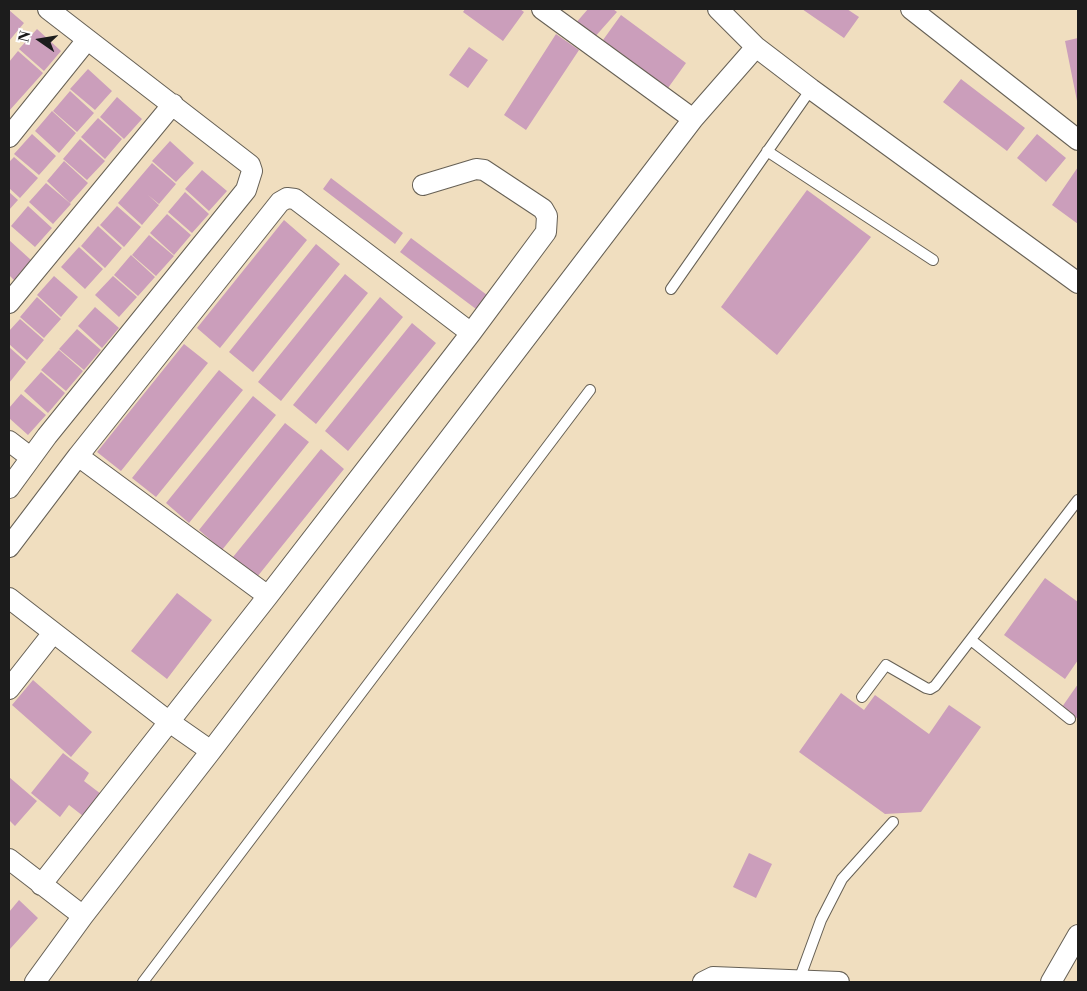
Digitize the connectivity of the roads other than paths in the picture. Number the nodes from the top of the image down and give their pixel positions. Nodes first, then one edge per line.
1 (48, 9) edge
2 (542, 9) edge
3 (718, 9) edge
4 (911, 9) edge
5 (87, 40) junction
6 (756, 47) junction
7 (810, 89) junction
8 (173, 104) junction
9 (693, 119) junction
10 (9, 137) edge
11 (1078, 140) edge
12 (767, 151) junction
13 (424, 185) dead end
14 (933, 260) dead end
15 (1070, 270) edge
16 (1078, 283) edge
17 (671, 288) dead end
18 (9, 303) edge
19 (471, 333) junction
20 (590, 390) dead end
21 (9, 441) edge
22 (78, 456) junction
23 (30, 458) junction
24 (9, 488) edge
25 (1078, 500) edge
26 (9, 547) edge
27 (268, 596) junction
28 (9, 598) edge
29 (53, 633) junction
30 (971, 640) junction
31 (9, 689) edge
32 (862, 697) dead end
33 (1070, 719) dead end
34 (168, 721) junction
35 (211, 751) junction
36 (893, 822) dead end
37 (9, 859) edge
38 (42, 885) junction
39 (82, 916) junction
40 (1078, 934) edge
41 (799, 980) junction
42 (35, 982) edge
43 (143, 982) edge
44 (703, 982) edge
45 (839, 982) edge
46 (1052, 982) edge

1 - 5 street
2 - 9 street
3 - 6 street
4 - 11 street
5 - 8 street
5 - 10 street
6 - 7 street
6 - 9 street
7 - 12 lane
7 - 15 street
8 - 18 street
8 - 23 street
9 - 35 street
12 - 14 lane
12 - 17 lane
13 - 19 street
15 - 16 street
19 - 22 street
19 - 27 street
20 - 43 lane
21 - 23 street
22 - 26 street
22 - 27 street
23 - 24 street
25 - 30 lane
27 - 34 street
28 - 29 street
29 - 31 street
29 - 34 street
30 - 32 lane
30 - 33 lane
34 - 35 street
34 - 38 street
35 - 39 street
36 - 41 lane
37 - 38 street
38 - 39 street
39 - 42 street
40 - 46 street
41 - 44 street
41 - 45 street

